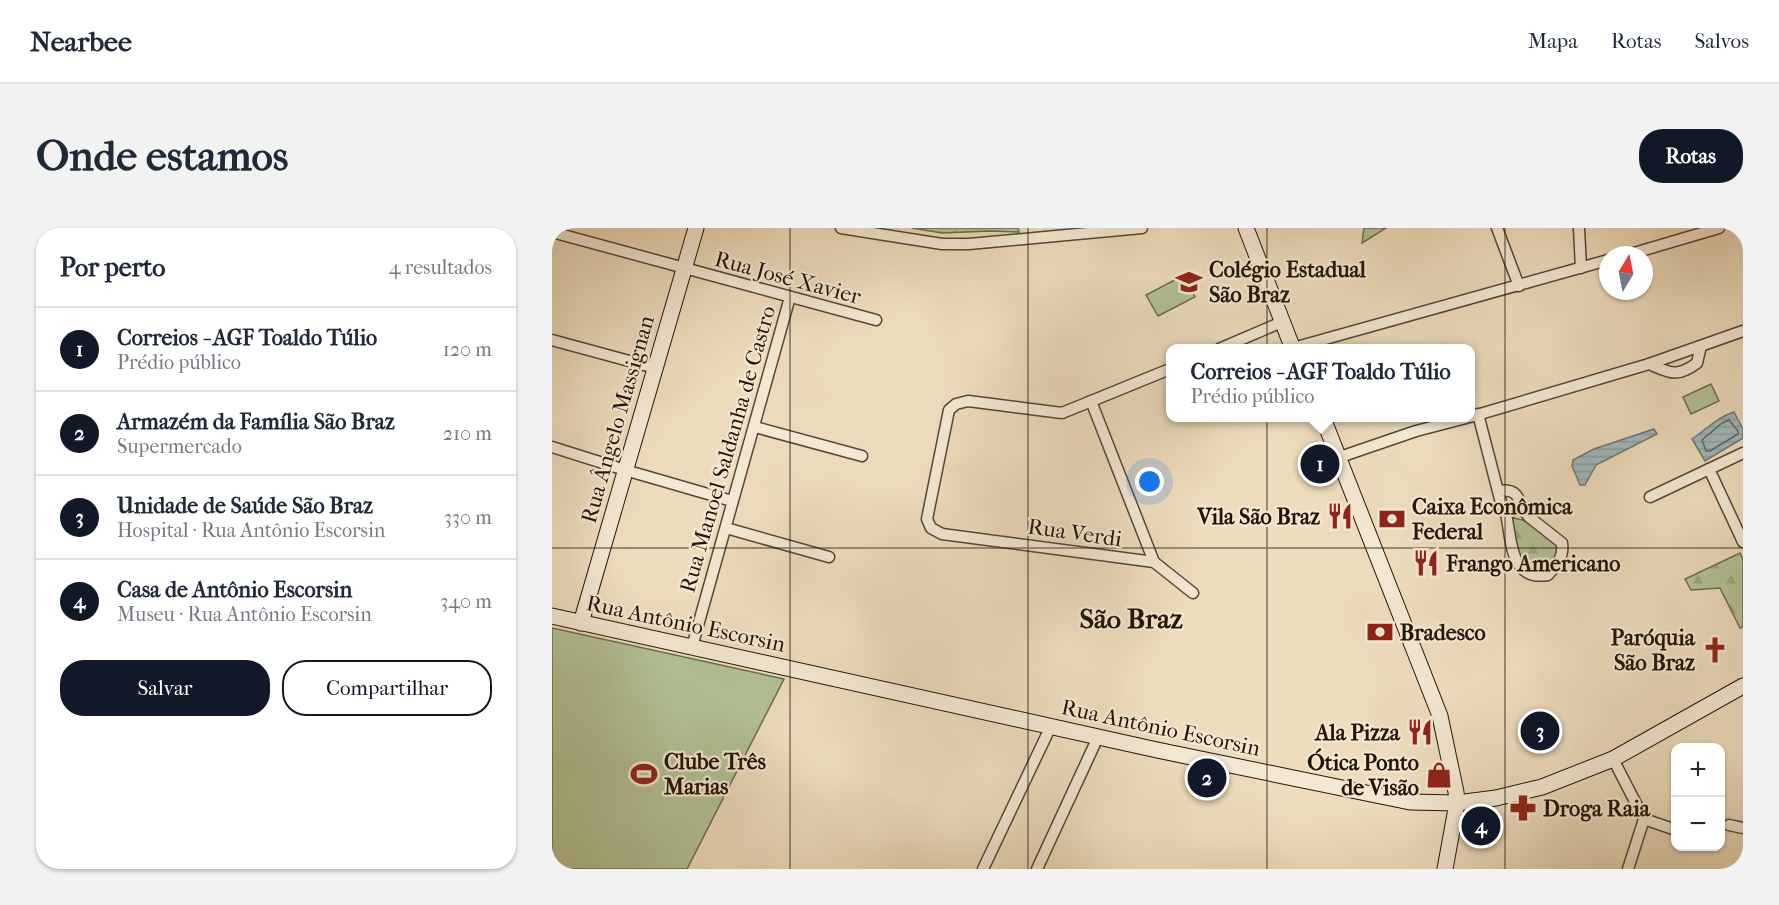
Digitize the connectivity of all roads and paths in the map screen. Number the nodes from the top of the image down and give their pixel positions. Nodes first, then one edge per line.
1 (696, 228) edge
2 (841, 228) edge
3 (1142, 228) edge
4 (1246, 228) edge
5 (1497, 228) edge
6 (1579, 228) edge
7 (1719, 228) edge
8 (880, 231) edge
9 (552, 232) edge
10 (1653, 247) edge
11 (1599, 263) edge
12 (1581, 268) junction
13 (684, 269) junction
14 (1519, 286) junction
15 (790, 297) junction
16 (876, 320) dead end
17 (1282, 322) junction
18 (1743, 331) edge
19 (552, 340) edge
20 (1229, 344) edge
21 (1291, 344) edge
22 (1308, 344) edge
23 (1701, 346) junction
24 (1648, 364) junction
25 (655, 368) junction
26 (1166, 371) edge
27 (1091, 401) junction
28 (1475, 415) edge
29 (1325, 422) edge
30 (1449, 422) edge
31 (1473, 422) edge
32 (755, 427) junction
33 (552, 447) edge
34 (1743, 453) edge
35 (862, 456) dead end
36 (1340, 457) junction
37 (625, 470) junction
38 (1709, 470) junction
39 (1498, 492) junction
40 (1650, 497) dead end
41 (732, 501) junction
42 (1521, 507) junction
43 (1506, 514) junction
44 (726, 528) junction
45 (1743, 542) edge
46 (829, 557) dead end
47 (1154, 562) junction
48 (1193, 592) dead end
49 (552, 616) edge
50 (581, 623) junction
51 (692, 647) junction
52 (1743, 686) edge
53 (1051, 726) junction
54 (1098, 737) junction
55 (1613, 759) junction
56 (1457, 803) junction
57 (1644, 819) junction
58 (1729, 825) dead end
59 (1671, 828) edge
60 (1743, 828) edge
61 (983, 869) edge
62 (1037, 869) edge
63 (1445, 869) edge
64 (1628, 869) edge

1 - 13 street, Rua Ângelo Massignan
2 - 8 street
3 - 8 street
4 - 17 street
5 - 14 street
6 - 12 street
7 - 10 street
9 - 13 street, Rua José Xavier
11 - 12 street
12 - 14 street
13 - 15 street, Rua José Xavier
13 - 25 street, Rua Ângelo Massignan
14 - 22 street
15 - 16 street, Rua José Xavier
15 - 32 street, Rua Manoel Saldanha de Castro
17 - 20 street
17 - 21 street
18 - 23 street
19 - 25 street
23 - 24 street
23 - 24 street
24 - 28 street
25 - 37 street, Rua Ângelo Massignan
26 - 27 street
27 - 47 street
27 - 47 street, Rua Verdi
29 - 36 street
30 - 36 street
31 - 39 street
32 - 35 street
32 - 41 street, Rua Manoel Saldanha de Castro
33 - 37 street
34 - 38 street
36 - 56 street
37 - 41 street
37 - 50 street, Rua Ângelo Massignan
38 - 40 street
38 - 45 street
39 - 42 street
39 - 43 street
41 - 44 street, Rua Manoel Saldanha de Castro
42 - 43 street
42 - 43 street
44 - 46 street
44 - 51 street, Rua Manoel Saldanha de Castro
47 - 48 street
49 - 50 street, Rua Antônio Escorsin
50 - 51 street, Rua Antônio Escorsin
51 - 53 street, Rua Antônio Escorsin
52 - 55 street, Rua Antônio Escorsin
53 - 54 street, Rua Antônio Escorsin
53 - 61 street
54 - 56 street, Rua Antônio Escorsin
54 - 62 street
55 - 56 street, Rua Antônio Escorsin
55 - 57 street
56 - 63 street
57 - 59 street
57 - 64 street
58 - 60 street

